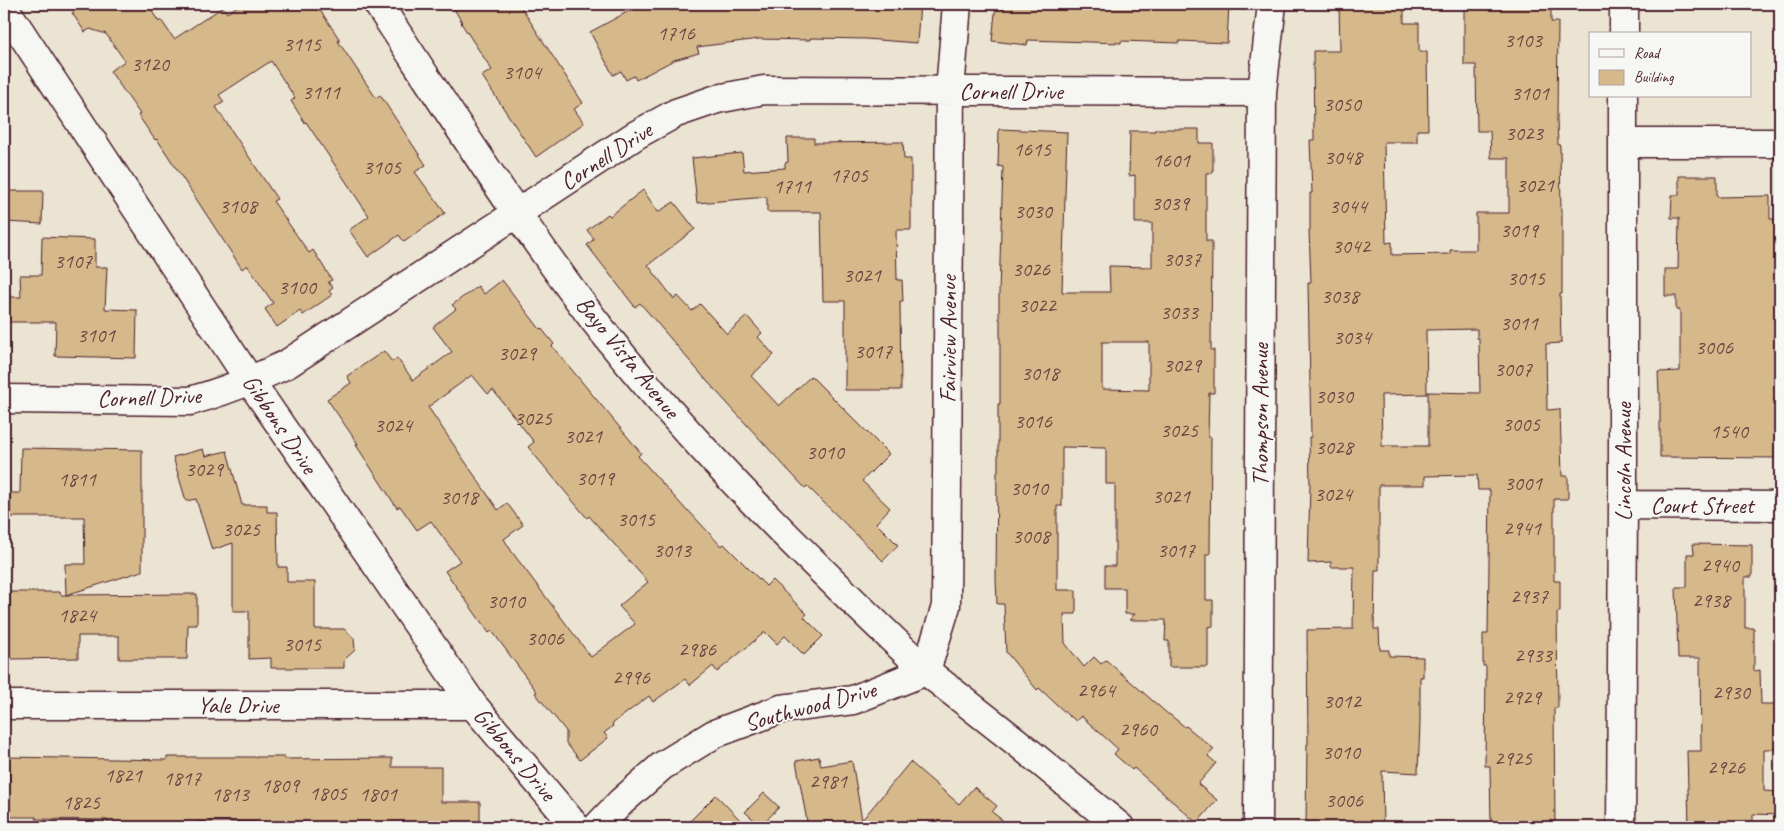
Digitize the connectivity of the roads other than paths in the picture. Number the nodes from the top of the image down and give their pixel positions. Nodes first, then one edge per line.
1 (378, 4) edge
2 (957, 4) edge
3 (1272, 4) edge
4 (1624, 4) edge
5 (4, 7) edge
6 (1624, 32) edge
7 (950, 91) junction
8 (1262, 92) junction
9 (1623, 98) edge
10 (1623, 143) junction
11 (1780, 143) edge
12 (518, 214) junction
13 (250, 382) junction
14 (4, 399) edge
15 (1623, 505) junction
16 (1780, 506) edge
17 (926, 671) junction
18 (473, 704) junction
19 (4, 705) edge
20 (576, 827) edge
21 (597, 827) edge
22 (1120, 827) edge
23 (1258, 827) edge
24 (1621, 827) edge

1 - 12 street, Bayo Vista Avenue
2 - 7 street, Fairview Avenue
3 - 8 street, Thompson Avenue
4 - 6 street
5 - 13 street, Gibbons Drive
7 - 8 street, Cornell Drive
7 - 12 street, Cornell Drive
7 - 17 street, Fairview Avenue
8 - 23 street, Thompson Avenue
9 - 10 street, Lincoln Avenue
10 - 11 street
10 - 15 street, Lincoln Avenue
12 - 13 street, Cornell Drive
12 - 17 street, Bayo Vista Avenue
13 - 14 street, Cornell Drive
13 - 18 street, Gibbons Drive
15 - 16 street, Court Street
15 - 24 street, Lincoln Avenue
17 - 21 street, Southwood Drive
17 - 22 street
18 - 19 street, Yale Drive
18 - 20 street, Gibbons Drive

